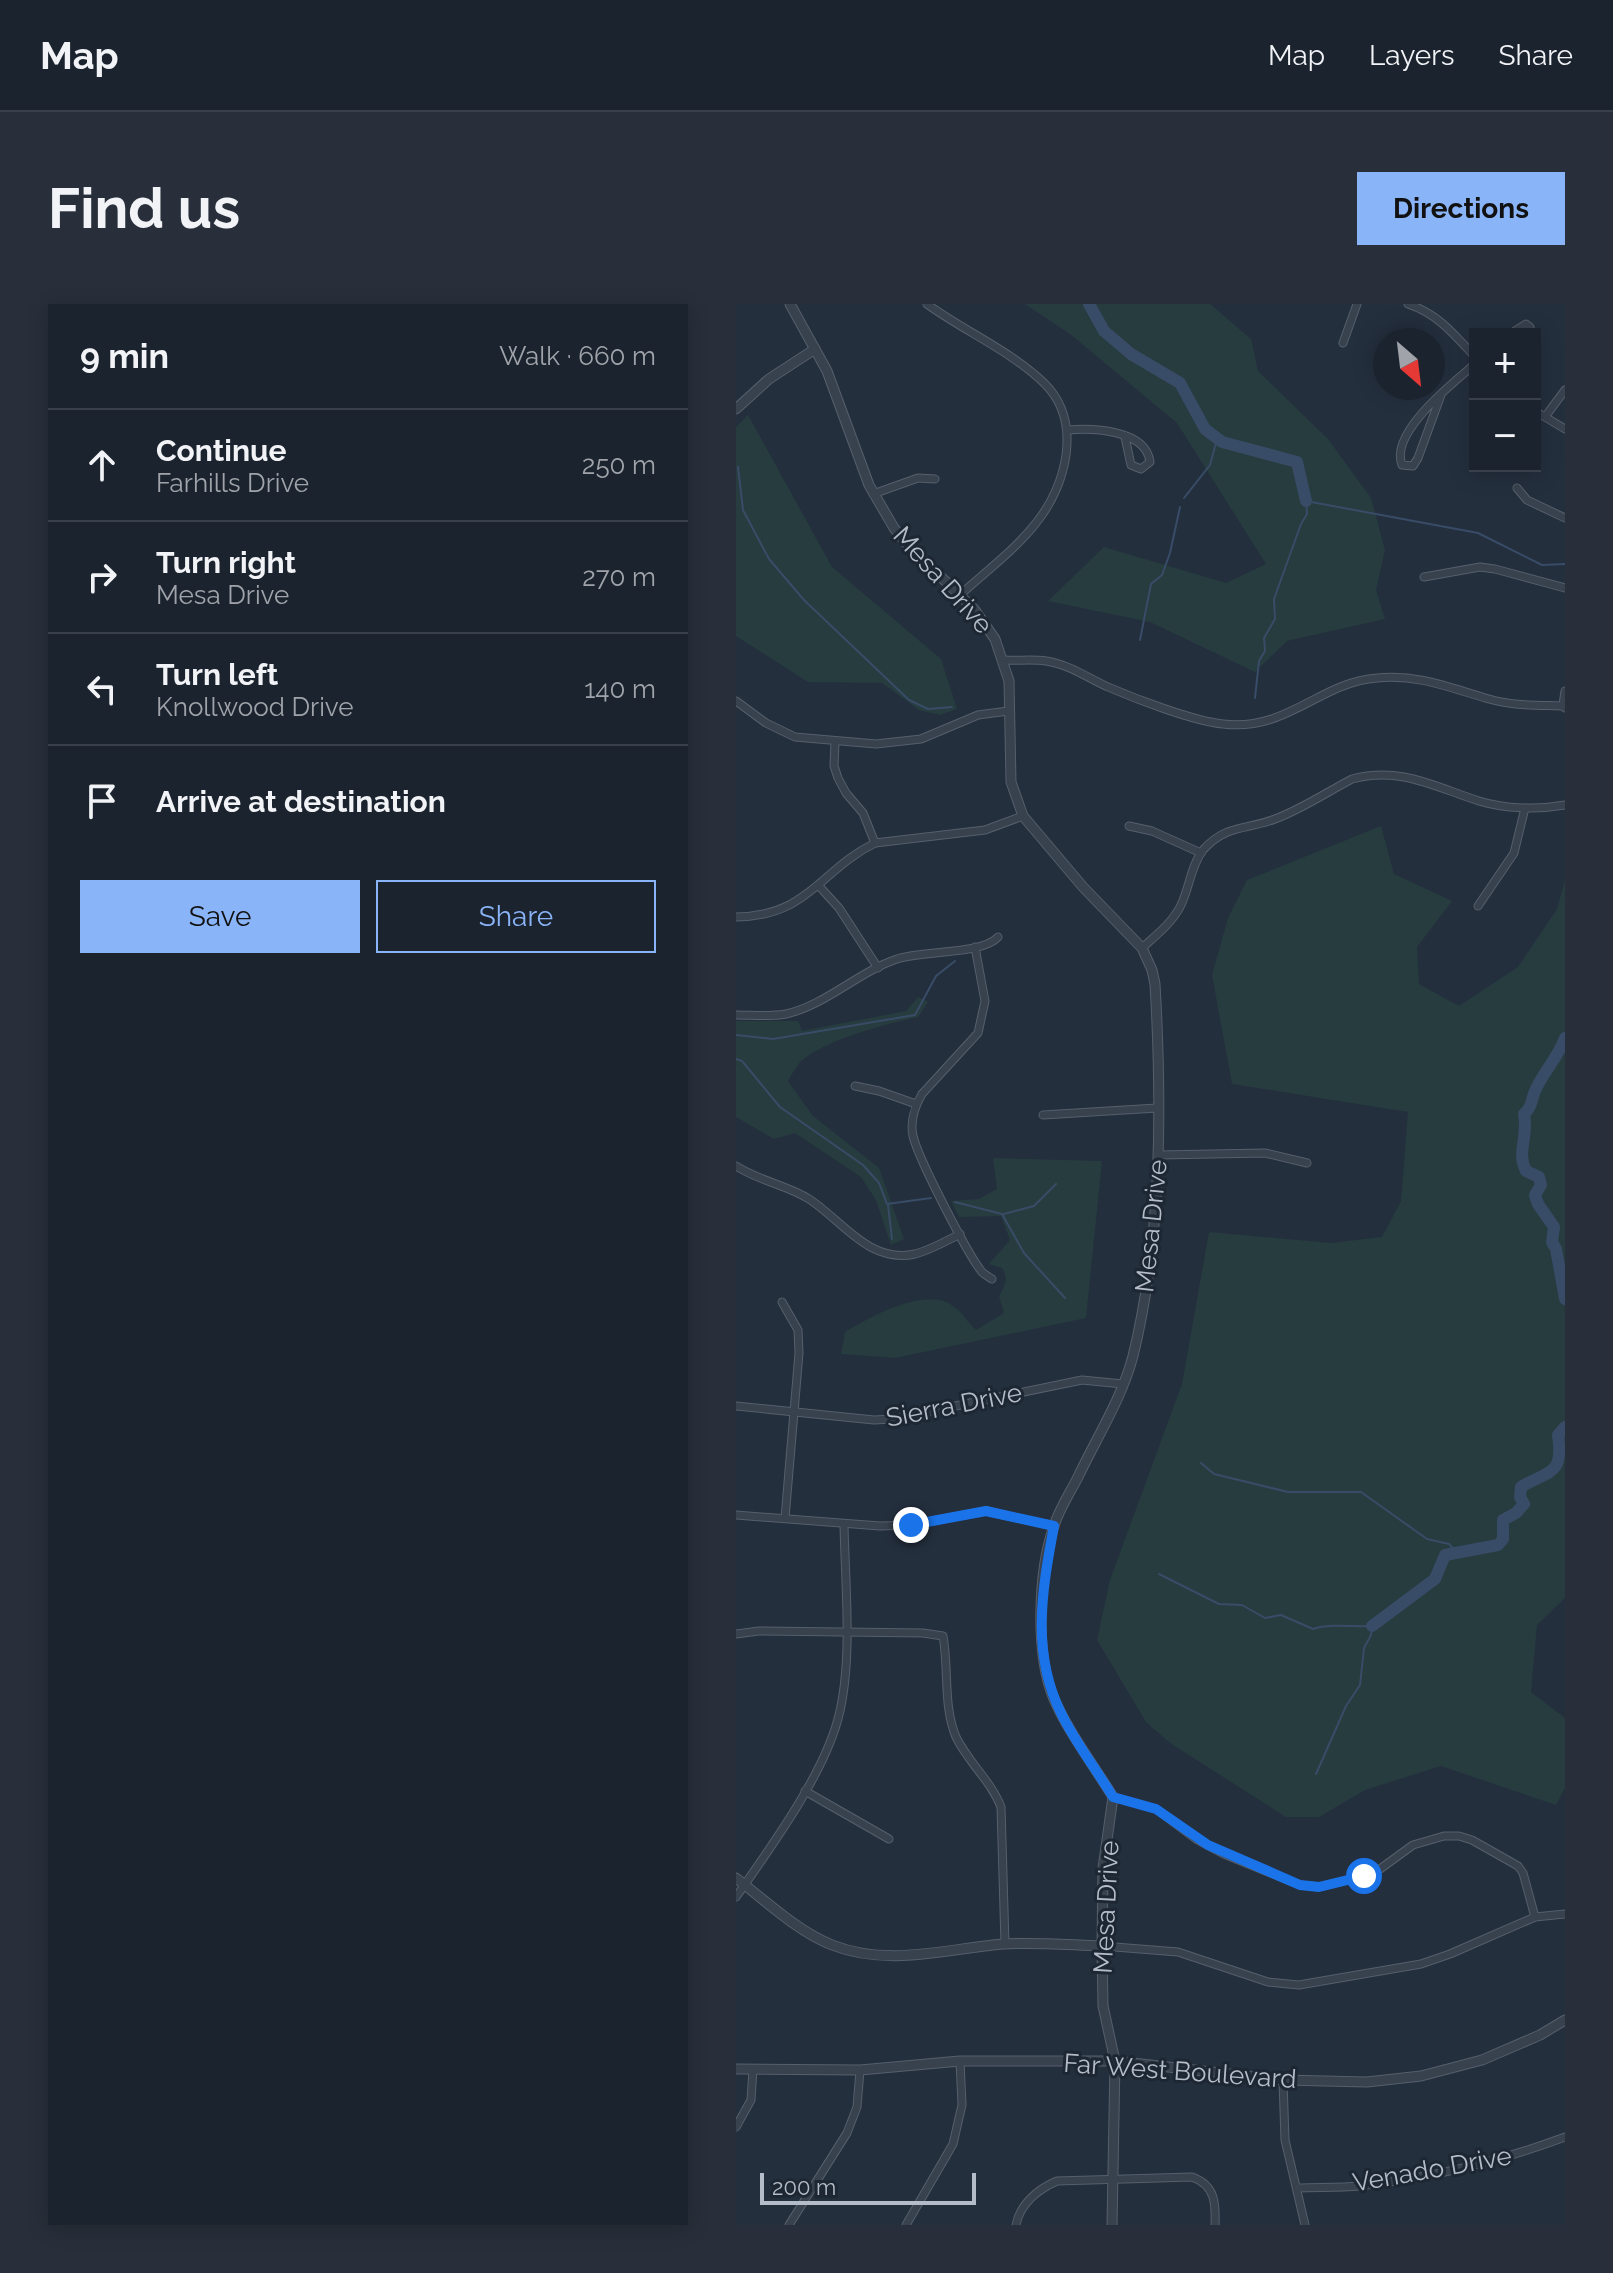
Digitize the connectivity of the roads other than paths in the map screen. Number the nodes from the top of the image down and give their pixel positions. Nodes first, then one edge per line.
1 (790, 304) edge
2 (927, 304) edge
3 (1357, 304) edge
4 (1408, 304) edge
5 (1425, 306) edge
6 (1343, 343) dead end
7 (815, 349) junction
8 (1469, 350) edge
9 (1469, 369) edge
10 (1565, 390) edge
11 (1445, 391) edge
12 (1441, 395) joint
13 (736, 409) edge
14 (1541, 415) edge
15 (1545, 417) junction
16 (1565, 429) edge
17 (1068, 430) junction
18 (1125, 437) junction
19 (935, 479) dead end
20 (1517, 488) dead end
21 (873, 494) junction
22 (1565, 518) edge
23 (1424, 577) dead end
24 (1565, 588) edge
25 (960, 595) junction
26 (1004, 660) junction
27 (1565, 691) edge
28 (736, 701) edge
29 (1564, 706) edge
30 (1008, 711) junction
31 (835, 742) junction
32 (1565, 805) edge
33 (1525, 808) junction
34 (1023, 816) junction
35 (1129, 826) dead end
36 (875, 843) junction
37 (1201, 853) junction
38 (819, 886) junction
39 (1478, 906) dead end
40 (736, 917) edge
41 (998, 937) dead end
42 (975, 947) junction
43 (1142, 948) junction
44 (878, 968) junction
45 (736, 1015) edge
46 (855, 1086) dead end
47 (916, 1104) junction
48 (1157, 1108) junction
49 (1043, 1115) dead end
50 (1159, 1155) junction
51 (1307, 1163) dead end
52 (736, 1166) edge
53 (960, 1234) junction
54 (992, 1279) dead end
55 (782, 1302) dead end
56 (1123, 1384) junction
57 (736, 1406) edge
58 (795, 1410) junction
59 (736, 1515) edge
60 (785, 1518) junction
61 (844, 1524) junction
62 (1054, 1526) junction
63 (846, 1632) junction
64 (736, 1634) edge
65 (805, 1791) junction
66 (1113, 1797) junction
67 (889, 1839) dead end
68 (740, 1882) edge
69 (736, 1897) edge
70 (1565, 1914) edge
71 (1535, 1917) junction
72 (1005, 1944) junction
73 (1102, 1946) junction
74 (1565, 2020) edge
75 (960, 2061) junction
76 (1115, 2061) junction
77 (736, 2069) edge
78 (753, 2069) junction
79 (860, 2070) junction
80 (1283, 2080) junction
81 (736, 2127) edge
82 (1565, 2137) edge
83 (1112, 2178) junction
84 (1297, 2188) junction
85 (789, 2225) edge
86 (906, 2225) edge
87 (1016, 2225) edge
88 (1112, 2225) edge
89 (1215, 2225) edge
90 (1305, 2225) edge

1 - 7 street, Mesa Drive
2 - 17 street
3 - 6 street
4 - 5 street
5 - 8 street
7 - 13 street
7 - 21 street, Mesa Drive
9 - 11 street
10 - 15 street
12 - 12 street
14 - 15 street
15 - 16 street
17 - 18 street
17 - 25 street
18 - 18 street
19 - 21 street
20 - 22 street
21 - 25 street, Mesa Drive
23 - 24 street
25 - 26 street, Mesa Drive
26 - 29 street
26 - 30 street, Mesa Drive
27 - 29 street
28 - 31 street
30 - 31 street
30 - 34 street, Mesa Drive
31 - 36 street
32 - 33 street
33 - 37 street
33 - 39 street
34 - 36 street
34 - 43 street, Mesa Drive
35 - 37 street
36 - 38 street
37 - 43 street
38 - 40 street
38 - 44 street
41 - 42 street
42 - 44 street
42 - 47 street
43 - 48 street, Mesa Drive
44 - 45 street
46 - 47 street
47 - 53 street
48 - 49 street
48 - 50 street, Mesa Drive
50 - 51 street
50 - 56 street, Mesa Drive
52 - 53 street
53 - 54 street
55 - 58 street
56 - 58 street, Sierra Drive
56 - 62 street, Mesa Drive
57 - 58 street, Sierra Drive
58 - 60 street
59 - 60 street
60 - 61 street
61 - 62 street
61 - 63 street
62 - 66 street, Mesa Drive
63 - 64 street
63 - 65 street
63 - 72 street
65 - 67 street
65 - 68 street
66 - 71 street
66 - 73 street, Mesa Drive
68 - 69 street
68 - 72 street
70 - 71 street
71 - 73 street
72 - 73 street
73 - 76 street, Mesa Drive
74 - 80 street, Far West Boulevard
75 - 76 street, Far West Boulevard
75 - 79 street, Far West Boulevard
75 - 86 street
76 - 80 street, Far West Boulevard
76 - 83 street, Mesa Drive
77 - 78 street, Far West Boulevard
78 - 79 street, Far West Boulevard
78 - 81 street
79 - 85 street
80 - 84 street
82 - 84 street, Venado Drive
83 - 87 street
83 - 88 street, Mesa Drive
83 - 89 street
84 - 90 street

